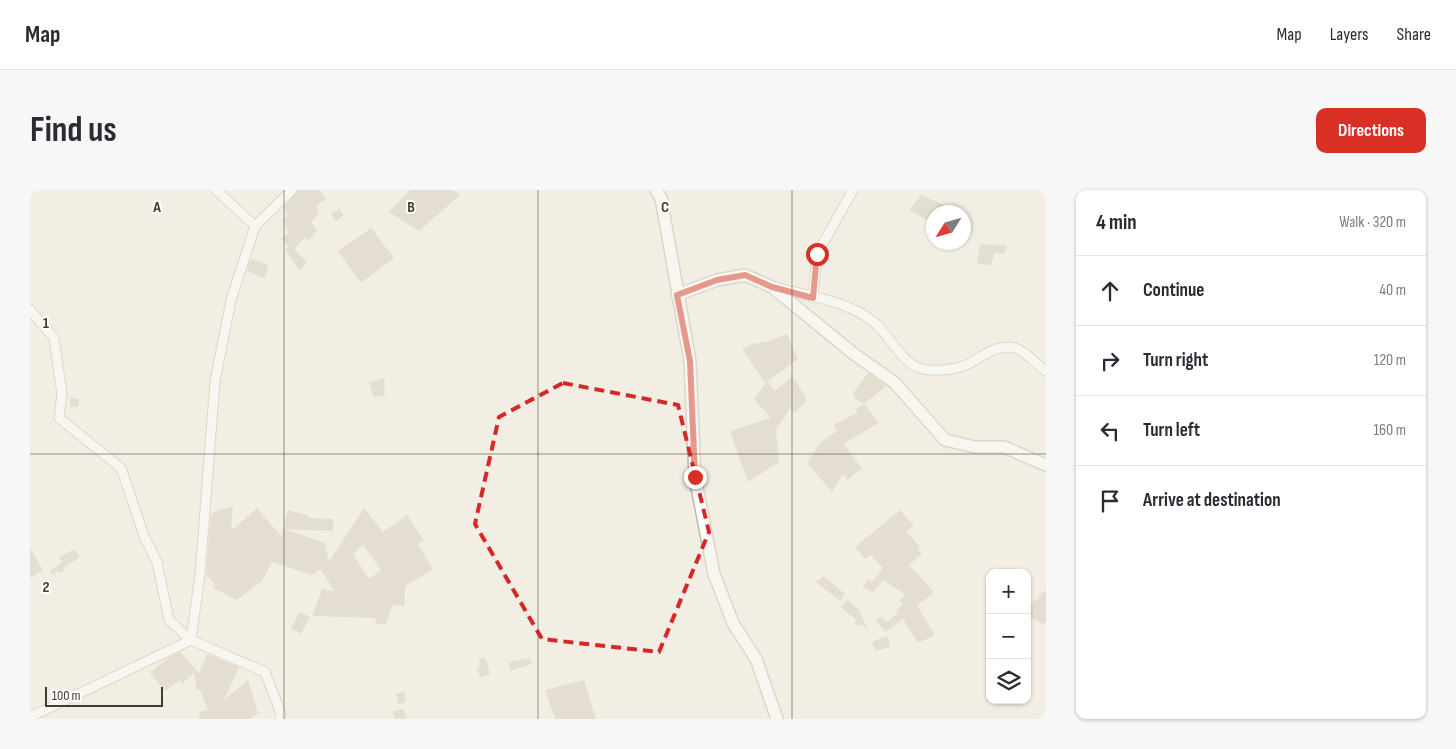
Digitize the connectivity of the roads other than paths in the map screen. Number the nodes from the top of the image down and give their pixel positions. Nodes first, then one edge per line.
1 (216, 190) edge
2 (292, 190) edge
3 (656, 190) edge
4 (853, 190) edge
5 (255, 226) junction
6 (772, 287) junction
7 (677, 295) junction
8 (813, 298) junction
9 (30, 310) edge
10 (1046, 371) edge
11 (1046, 465) edge
12 (191, 640) junction
13 (30, 717) edge
14 (280, 719) edge
15 (777, 719) edge

1 - 5 street
2 - 5 street
3 - 7 street
4 - 8 street
5 - 12 street
6 - 7 street
6 - 8 street
6 - 11 street
7 - 15 street
8 - 10 street
9 - 12 street
12 - 13 street
12 - 14 street

